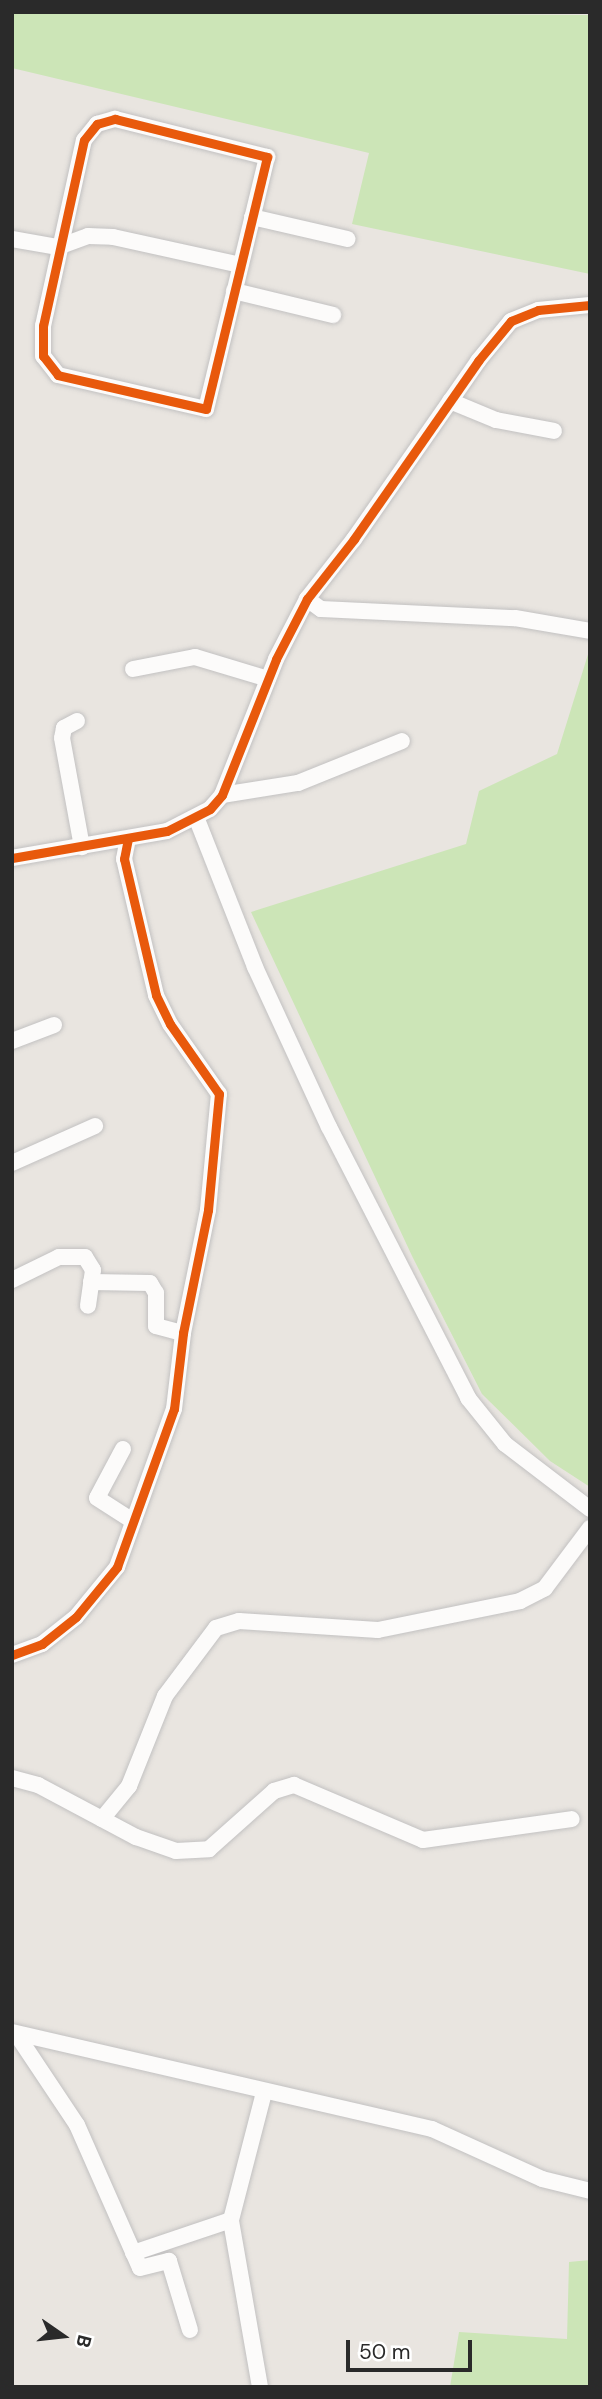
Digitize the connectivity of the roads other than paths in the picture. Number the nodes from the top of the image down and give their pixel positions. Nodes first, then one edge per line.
1 (252, 217) junction
2 (12, 239) edge
3 (347, 239) dead end
4 (58, 247) junction
5 (240, 265) junction
6 (234, 291) junction
7 (590, 305) edge
8 (333, 315) dead end
9 (450, 401) junction
10 (554, 430) dead end
11 (307, 599) junction
12 (590, 631) edge
13 (133, 669) dead end
14 (268, 679) junction
15 (77, 721) dead end
16 (402, 741) dead end
17 (222, 794) junction
18 (196, 817) junction
19 (128, 839) junction
20 (82, 847) junction
21 (12, 858) edge
22 (54, 1025) dead end
23 (12, 1041) edge
24 (95, 1126) dead end
25 (12, 1163) edge
26 (12, 1280) edge
27 (91, 1282) junction
28 (88, 1306) dead end
29 (183, 1333) junction
30 (123, 1449) dead end
31 (590, 1509) edge
32 (133, 1521) junction
33 (590, 1528) edge
34 (12, 1655) edge
35 (12, 1778) edge
36 (102, 1819) junction
37 (572, 1819) dead end
38 (14, 2033) edge
39 (264, 2092) junction
40 (590, 2191) edge
41 (231, 2220) junction
42 (133, 2253) junction
43 (190, 2330) dead end
44 (260, 2387) edge

1 - 3 street
1 - 4 street
1 - 5 street
2 - 4 street
4 - 5 street
4 - 6 street
5 - 6 street
6 - 8 street
7 - 9 street
9 - 10 street
9 - 11 street
11 - 12 street
11 - 14 street
13 - 14 street
14 - 17 street
15 - 20 street
16 - 17 street
17 - 18 street
18 - 19 street
18 - 31 street
19 - 20 street
19 - 29 street
20 - 21 street
22 - 23 street
24 - 25 street
26 - 27 street
27 - 28 street
27 - 29 street
29 - 32 street
30 - 32 street
32 - 34 street
33 - 36 street
35 - 36 street
36 - 37 street
38 - 39 street
38 - 42 street
39 - 40 street
39 - 41 street
41 - 42 street
41 - 44 street
42 - 43 street

